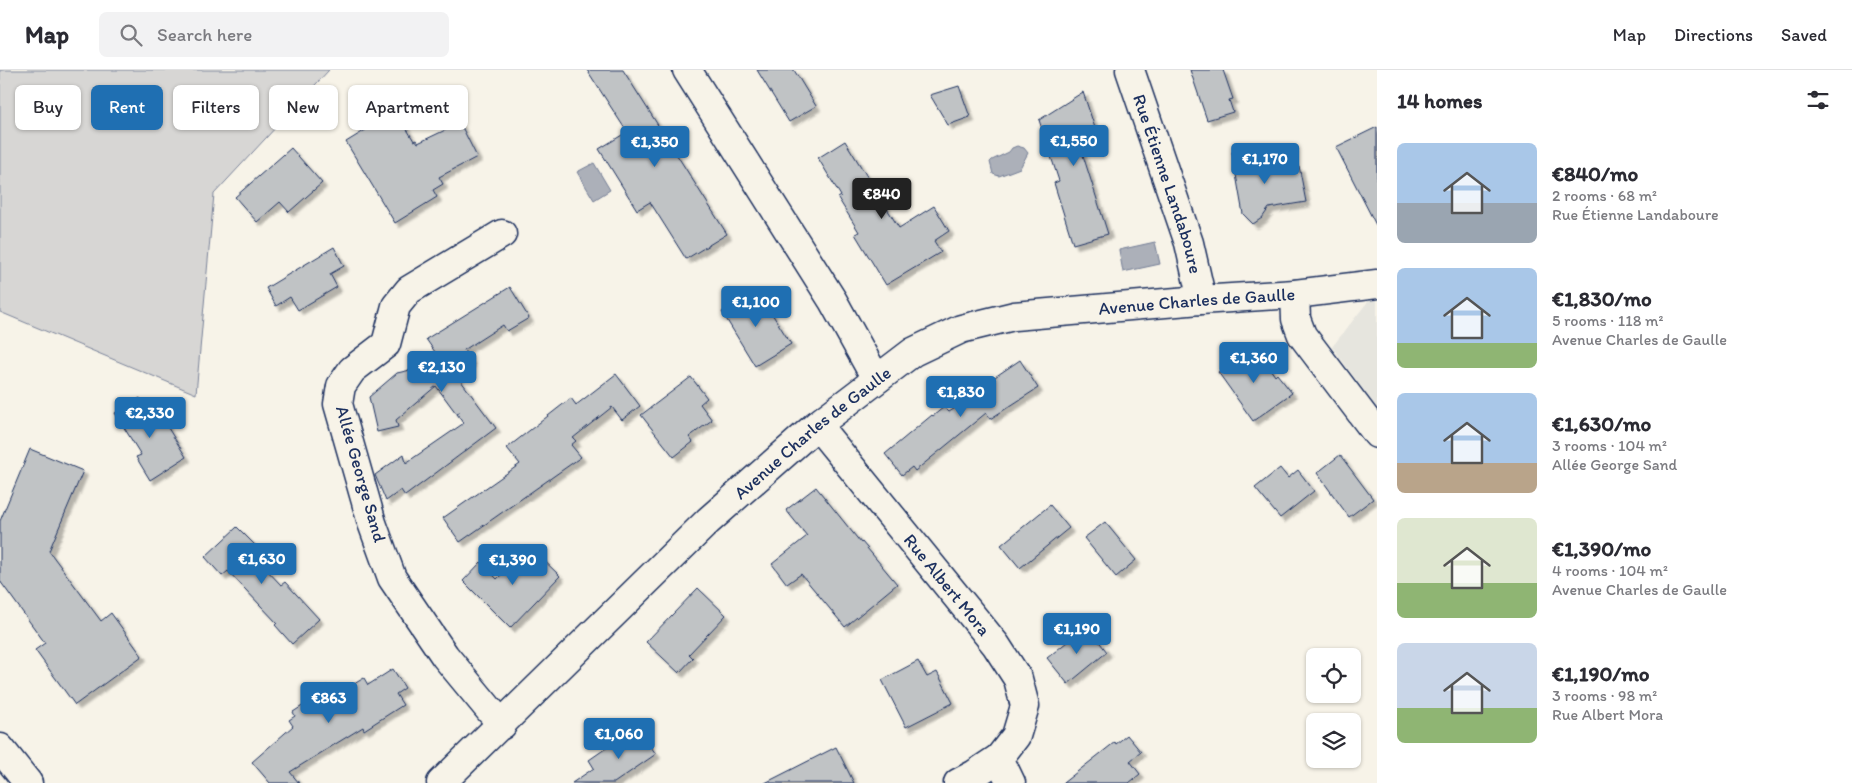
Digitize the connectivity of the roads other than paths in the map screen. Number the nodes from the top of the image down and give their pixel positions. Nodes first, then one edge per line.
1 (687, 70) edge
2 (1130, 70) edge
3 (502, 234) dead end
4 (1377, 284) edge
5 (1295, 294) junction
6 (1200, 300) junction
7 (878, 378) junction
8 (817, 425) junction
9 (1377, 434) edge
10 (502, 725) junction
11 (0, 748) edge
12 (999, 758) junction
13 (28, 783) edge
14 (441, 783) edge
15 (958, 783) edge
16 (1011, 783) edge

1 - 7 street
2 - 6 street, Rue Étienne Landaboure
3 - 10 street, Allée George Sand
4 - 5 street, Avenue Charles de Gaulle
5 - 6 street, Avenue Charles de Gaulle
5 - 9 street
6 - 7 street, Avenue Charles de Gaulle
7 - 8 street, Avenue Charles de Gaulle
8 - 10 street, Avenue Charles de Gaulle
8 - 12 street, Rue Albert Mora
10 - 14 street, Avenue Charles de Gaulle
11 - 13 street
12 - 15 street, Rue Albert Mora
12 - 16 street

